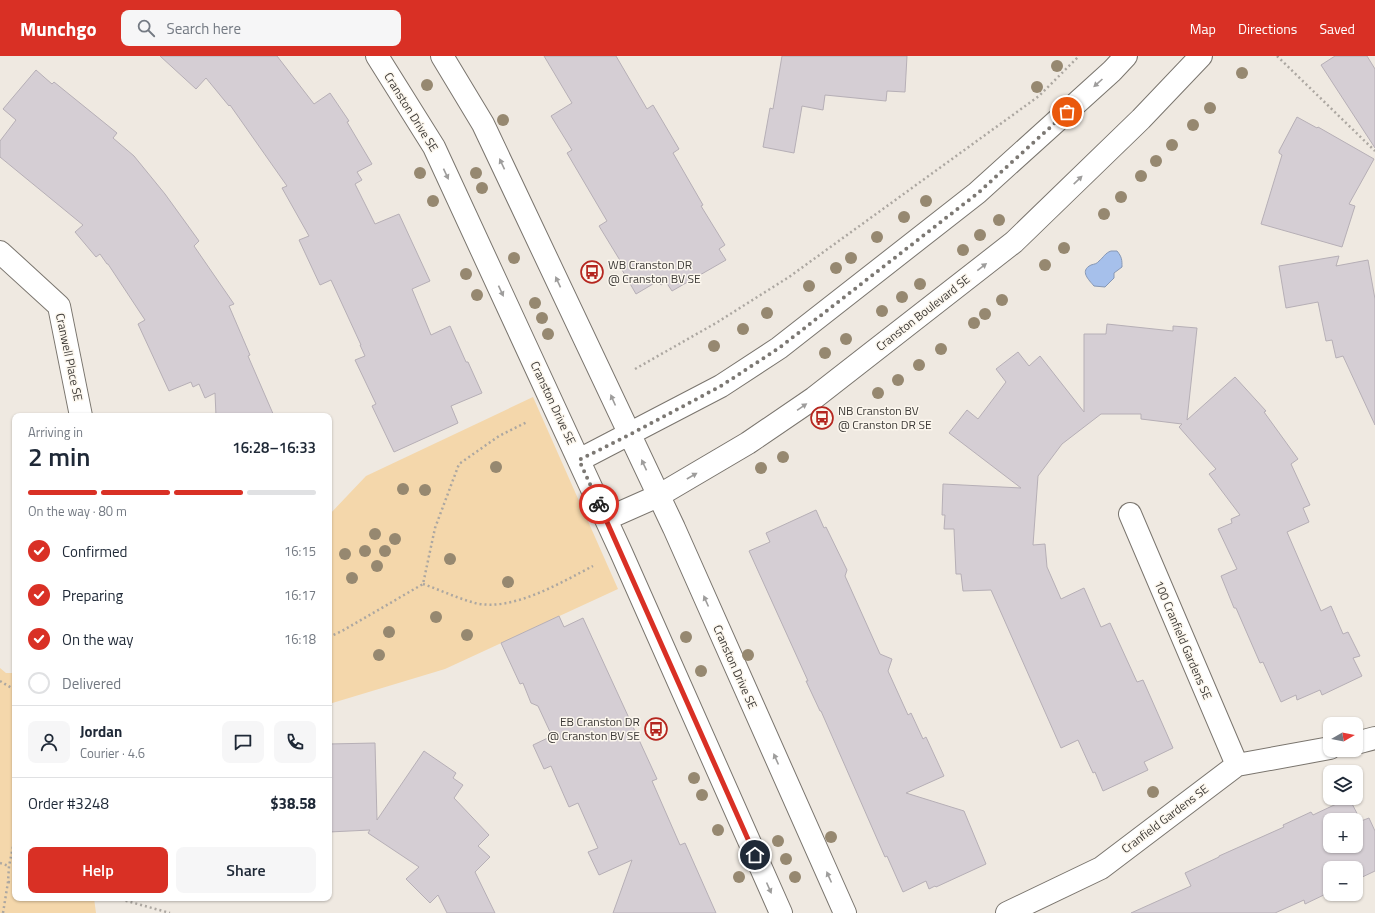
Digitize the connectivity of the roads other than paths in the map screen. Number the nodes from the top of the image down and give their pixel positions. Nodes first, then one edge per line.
1 (376, 56) edge
2 (442, 56) edge
3 (1126, 56) edge
4 (1201, 56) edge
5 (0, 252) edge
6 (81, 413) edge
7 (629, 435) junction
8 (579, 460) junction
9 (658, 496) junction
10 (1130, 514) dead end
11 (606, 520) junction
12 (1375, 738) edge
13 (1363, 741) edge
14 (1323, 749) edge
15 (1237, 765) junction
16 (781, 913) edge
17 (844, 913) edge
18 (1007, 913) edge

1 -> 8 street, Cranston Drive SE
7 -> 2 street, Cranston Drive SE
3 -> 7 street
9 -> 4 street, Cranston Boulevard SE
5 - 6 street, Cranwell Place SE
7 - 8 street
9 -> 7 street, Cranston Drive SE
8 - 11 street, Cranston Drive SE
9 - 11 street, Cranston Boulevard SE
17 -> 9 street, Cranston Drive SE
10 - 15 street, 100 Cranfield Gardens SE
11 -> 16 street, Cranston Drive SE
12 - 13 street
14 - 15 street, Cranfield Gardens SE
15 - 18 street, Cranfield Gardens SE

